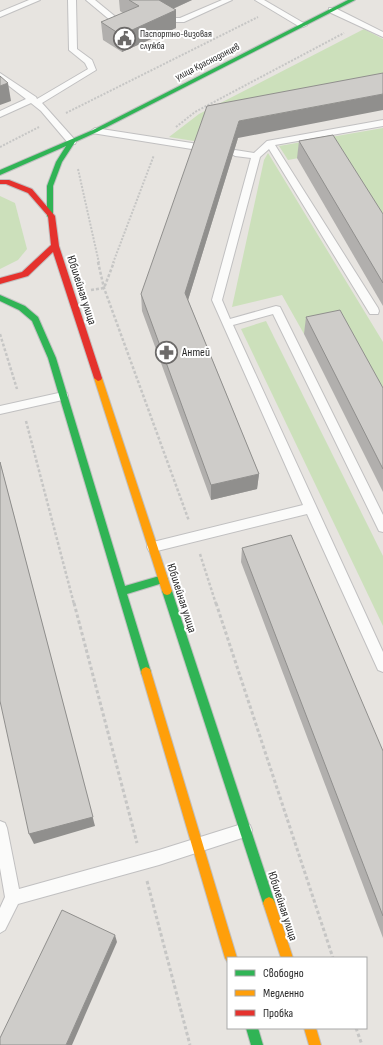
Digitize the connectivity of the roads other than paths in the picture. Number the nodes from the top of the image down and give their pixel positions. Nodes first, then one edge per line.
1 (36, 0) edge
2 (72, 0) edge
3 (90, 0) edge
4 (228, 0) edge
5 (259, 0) edge
6 (352, 0) edge
7 (332, 10) junction
8 (0, 15) edge
9 (113, 18) edge
10 (164, 20) edge
11 (303, 25) junction
12 (383, 35) edge
13 (0, 75) edge
14 (35, 101) junction
15 (0, 114) edge
16 (383, 123) edge
17 (95, 131) junction
18 (72, 142) junction
19 (270, 143) junction
20 (198, 147) edge
21 (235, 153) edge
22 (256, 156) junction
23 (0, 172) edge
24 (0, 182) edge
25 (51, 216) junction
26 (55, 246) junction
27 (0, 281) edge
28 (0, 298) edge
29 (374, 311) dead end
30 (228, 323) junction
31 (64, 396) junction
32 (0, 410) edge
33 (310, 508) junction
34 (383, 527) edge
35 (153, 547) junction
36 (163, 579) junction
37 (122, 591) junction
38 (383, 666) edge
39 (0, 828) edge
40 (245, 830) junction
41 (198, 846) junction
42 (13, 898) junction
43 (0, 925) edge
44 (231, 957) edge
45 (287, 957) edge
46 (252, 1029) edge
47 (310, 1029) edge
48 (257, 1045) edge
49 (316, 1045) edge

1 - 8 lane
2 - 14 lane
3 - 9 lane
4 - 10 lane
5 - 11 lane
6 - 7 street, улица Краснодонцев
7 - 11 street, улица Краснодонцев
7 - 12 lane
11 - 17 street, улица Краснодонцев
13 - 14 lane
14 - 15 lane
14 - 18 lane
16 - 19 lane
17 - 18 street, улица Краснодонцев
17 - 20 lane
18 - 23 street, улица Краснодонцев
18 - 25 street
19 - 22 lane
19 - 29 lane
21 - 22 lane
22 - 30 lane
24 - 25 street
25 - 26 street, Юбилейная улица
26 - 27 street
26 - 35 street, Юбилейная улица
28 - 31 street
30 - 33 lane
30 - 34 lane
31 - 32 lane
31 - 37 street
33 - 35 lane
33 - 38 lane
35 - 36 street, Юбилейная улица
36 - 37 street
36 - 40 street, Юбилейная улица
37 - 41 street
39 - 42 lane
40 - 41 lane
40 - 45 street, Юбилейная улица
41 - 42 lane
41 - 44 street
42 - 43 lane
46 - 48 street
47 - 49 street

